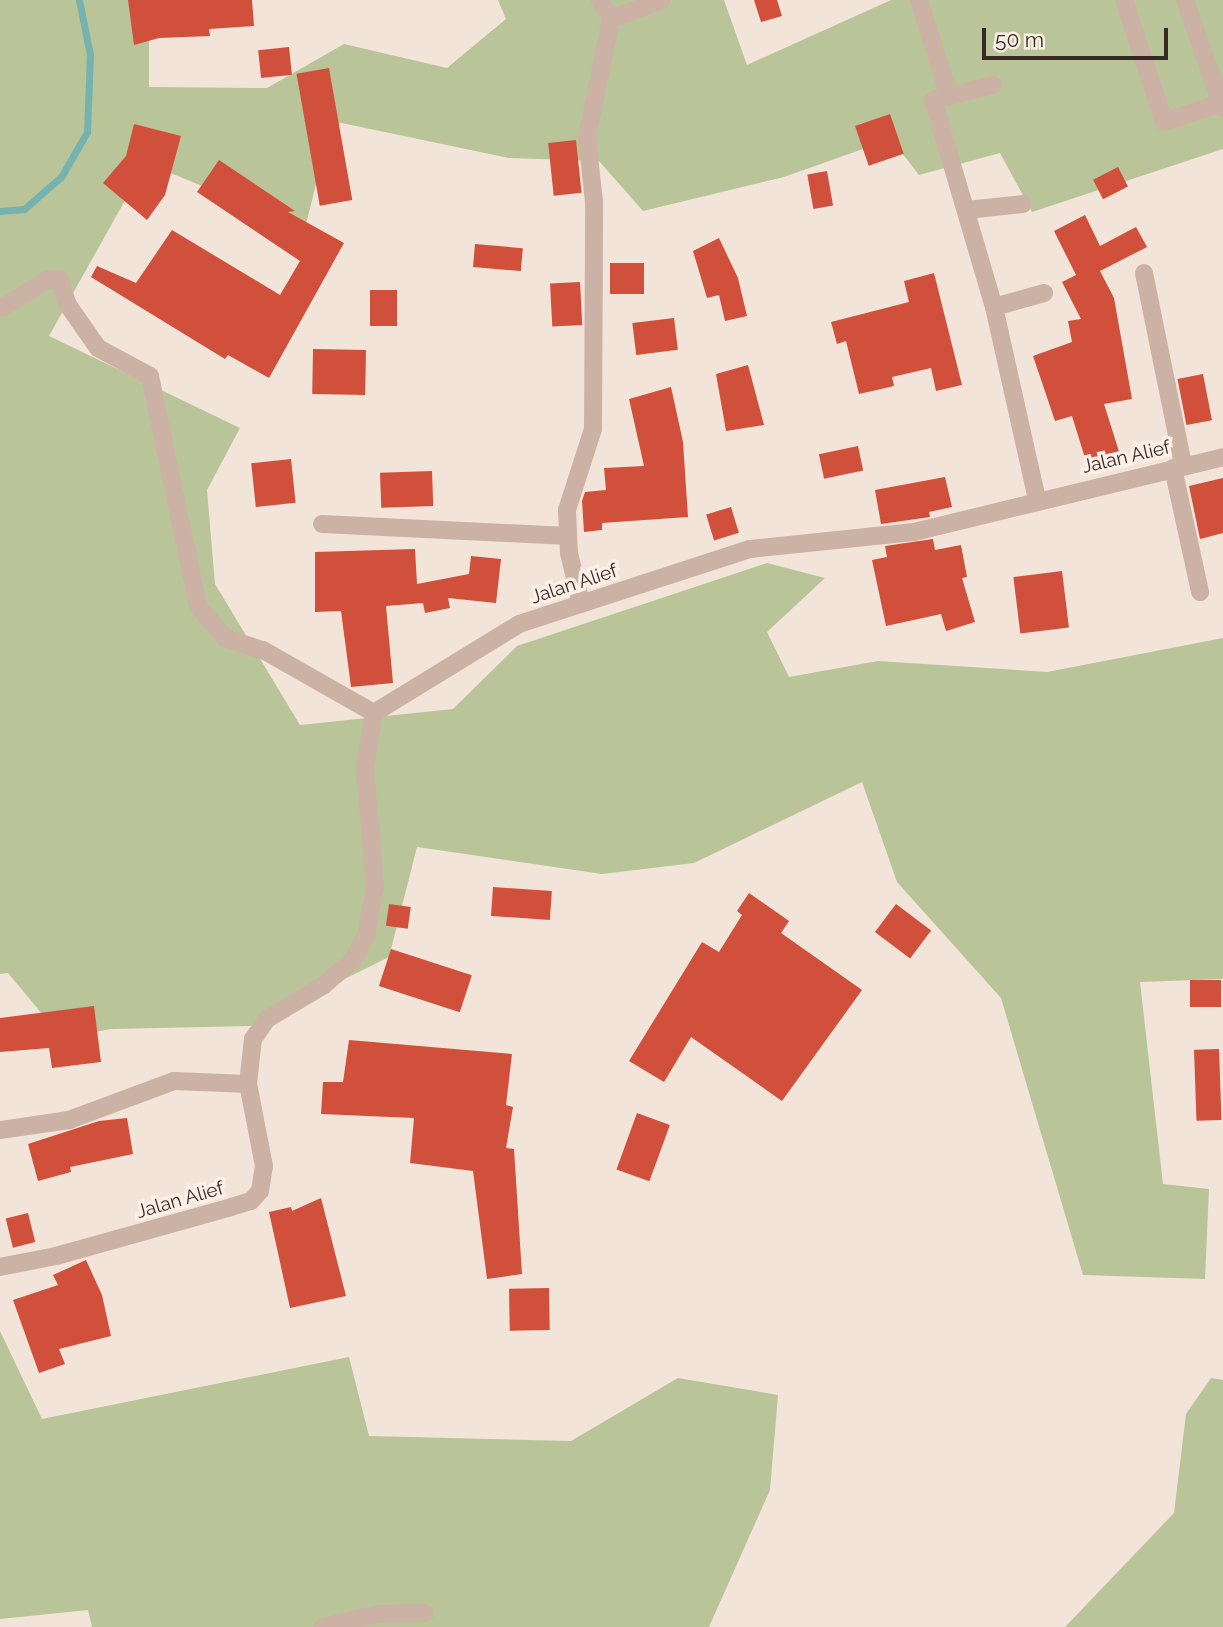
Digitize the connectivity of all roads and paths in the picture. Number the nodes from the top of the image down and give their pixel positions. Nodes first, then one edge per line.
1 (600, 0) edge
2 (662, 0) edge
3 (919, 0) edge
4 (1124, 0) edge
5 (1185, 0) edge
6 (611, 19) junction
7 (993, 85) dead end
8 (949, 96) junction
9 (1222, 106) edge
10 (1023, 204) dead end
11 (967, 210) junction
12 (1144, 273) dead end
13 (1045, 293) dead end
14 (3, 307) dead end
15 (994, 307) junction
16 (1223, 457) edge
17 (1178, 466) junction
18 (1037, 499) junction
19 (322, 523) dead end
20 (568, 536) junction
21 (1200, 592) dead end
22 (581, 604) junction
23 (374, 713) junction
24 (248, 1084) junction
25 (0, 1130) edge
26 (0, 1267) edge
27 (425, 1613) dead end
28 (323, 1627) edge

1 - 6 street
2 - 6 street
3 - 8 street
4 - 9 street
5 - 9 street
6 - 20 street
7 - 8 street
8 - 11 street
10 - 11 street
11 - 15 street
12 - 17 street
13 - 15 street
14 - 23 street
15 - 18 street
16 - 17 street, Jalan Alief
17 - 18 street, Jalan Alief
17 - 21 street
18 - 22 street, Jalan Alief
19 - 20 street
20 - 22 street
22 - 23 street, Jalan Alief
23 - 24 street, Jalan Alief
24 - 25 street
24 - 26 street, Jalan Alief
27 - 28 street

